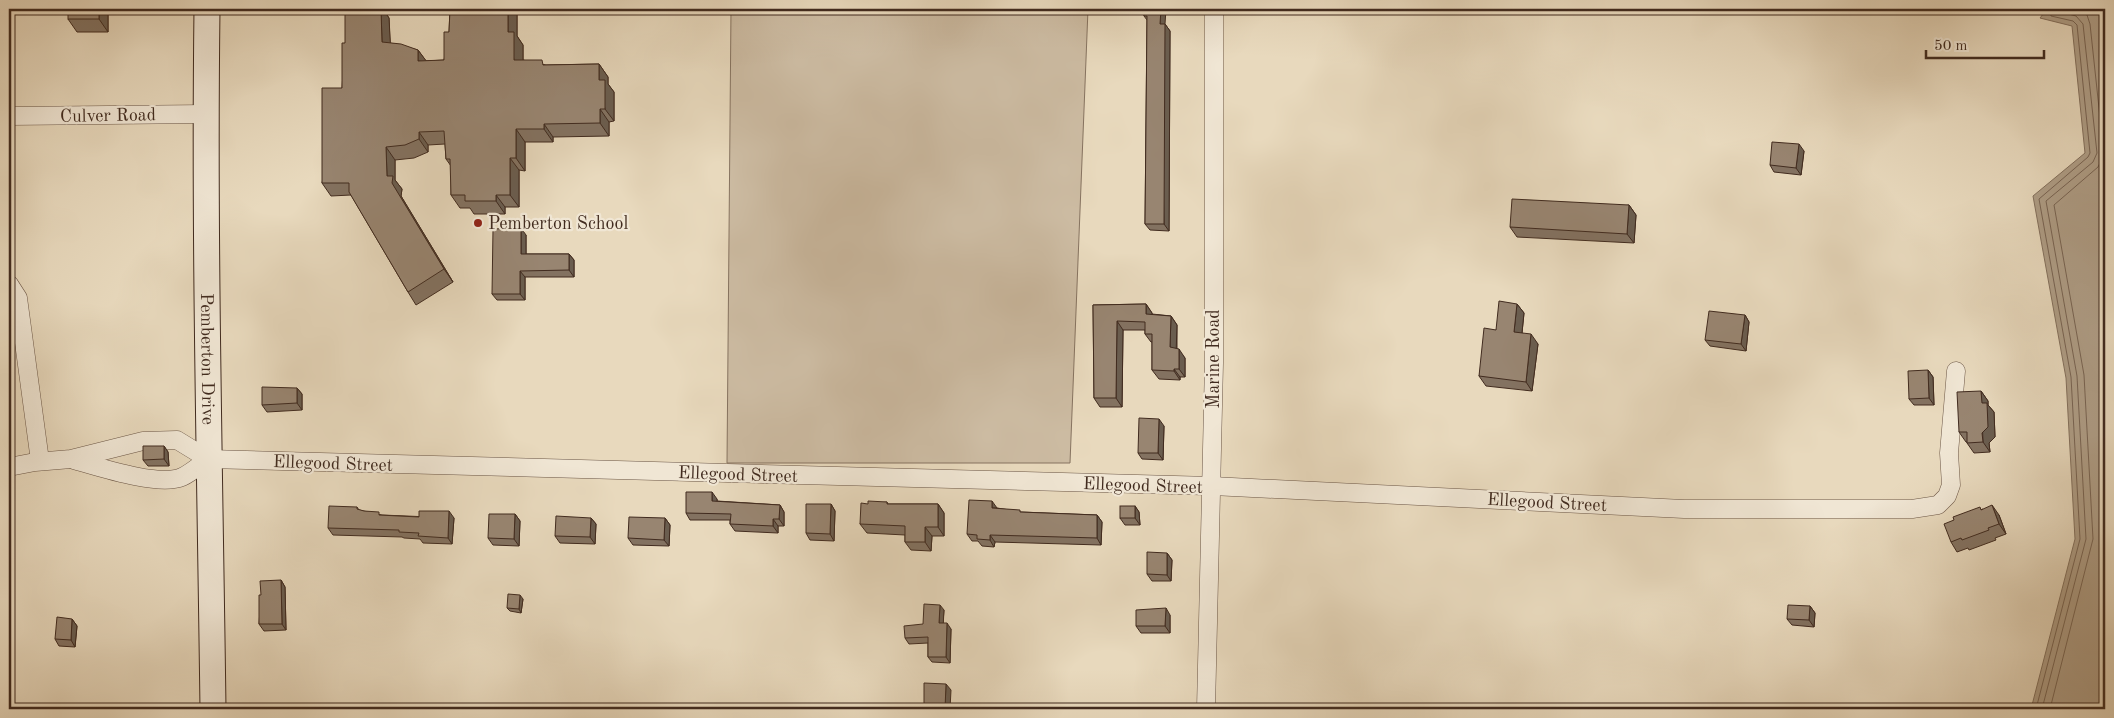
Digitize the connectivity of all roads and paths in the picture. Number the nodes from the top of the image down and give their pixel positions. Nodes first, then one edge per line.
1 (206, 9) edge
2 (1214, 9) edge
3 (206, 114) junction
4 (9, 116) edge
5 (9, 284) edge
6 (1956, 371) dead end
7 (71, 459) junction
8 (208, 459) junction
9 (40, 461) junction
10 (9, 467) edge
11 (1212, 486) junction
12 (213, 709) edge
13 (1206, 709) edge

1 - 3 street, Pemberton Drive
2 - 11 street, Marine Road
3 - 4 street, Culver Road
3 - 8 street, Pemberton Drive
5 - 9 street
6 - 11 street, Ellegood Street
7 - 8 street
7 - 8 street
7 - 9 street
8 - 11 street, Ellegood Street
8 - 12 street, Pemberton Drive
9 - 10 street
11 - 13 street, Marine Road

